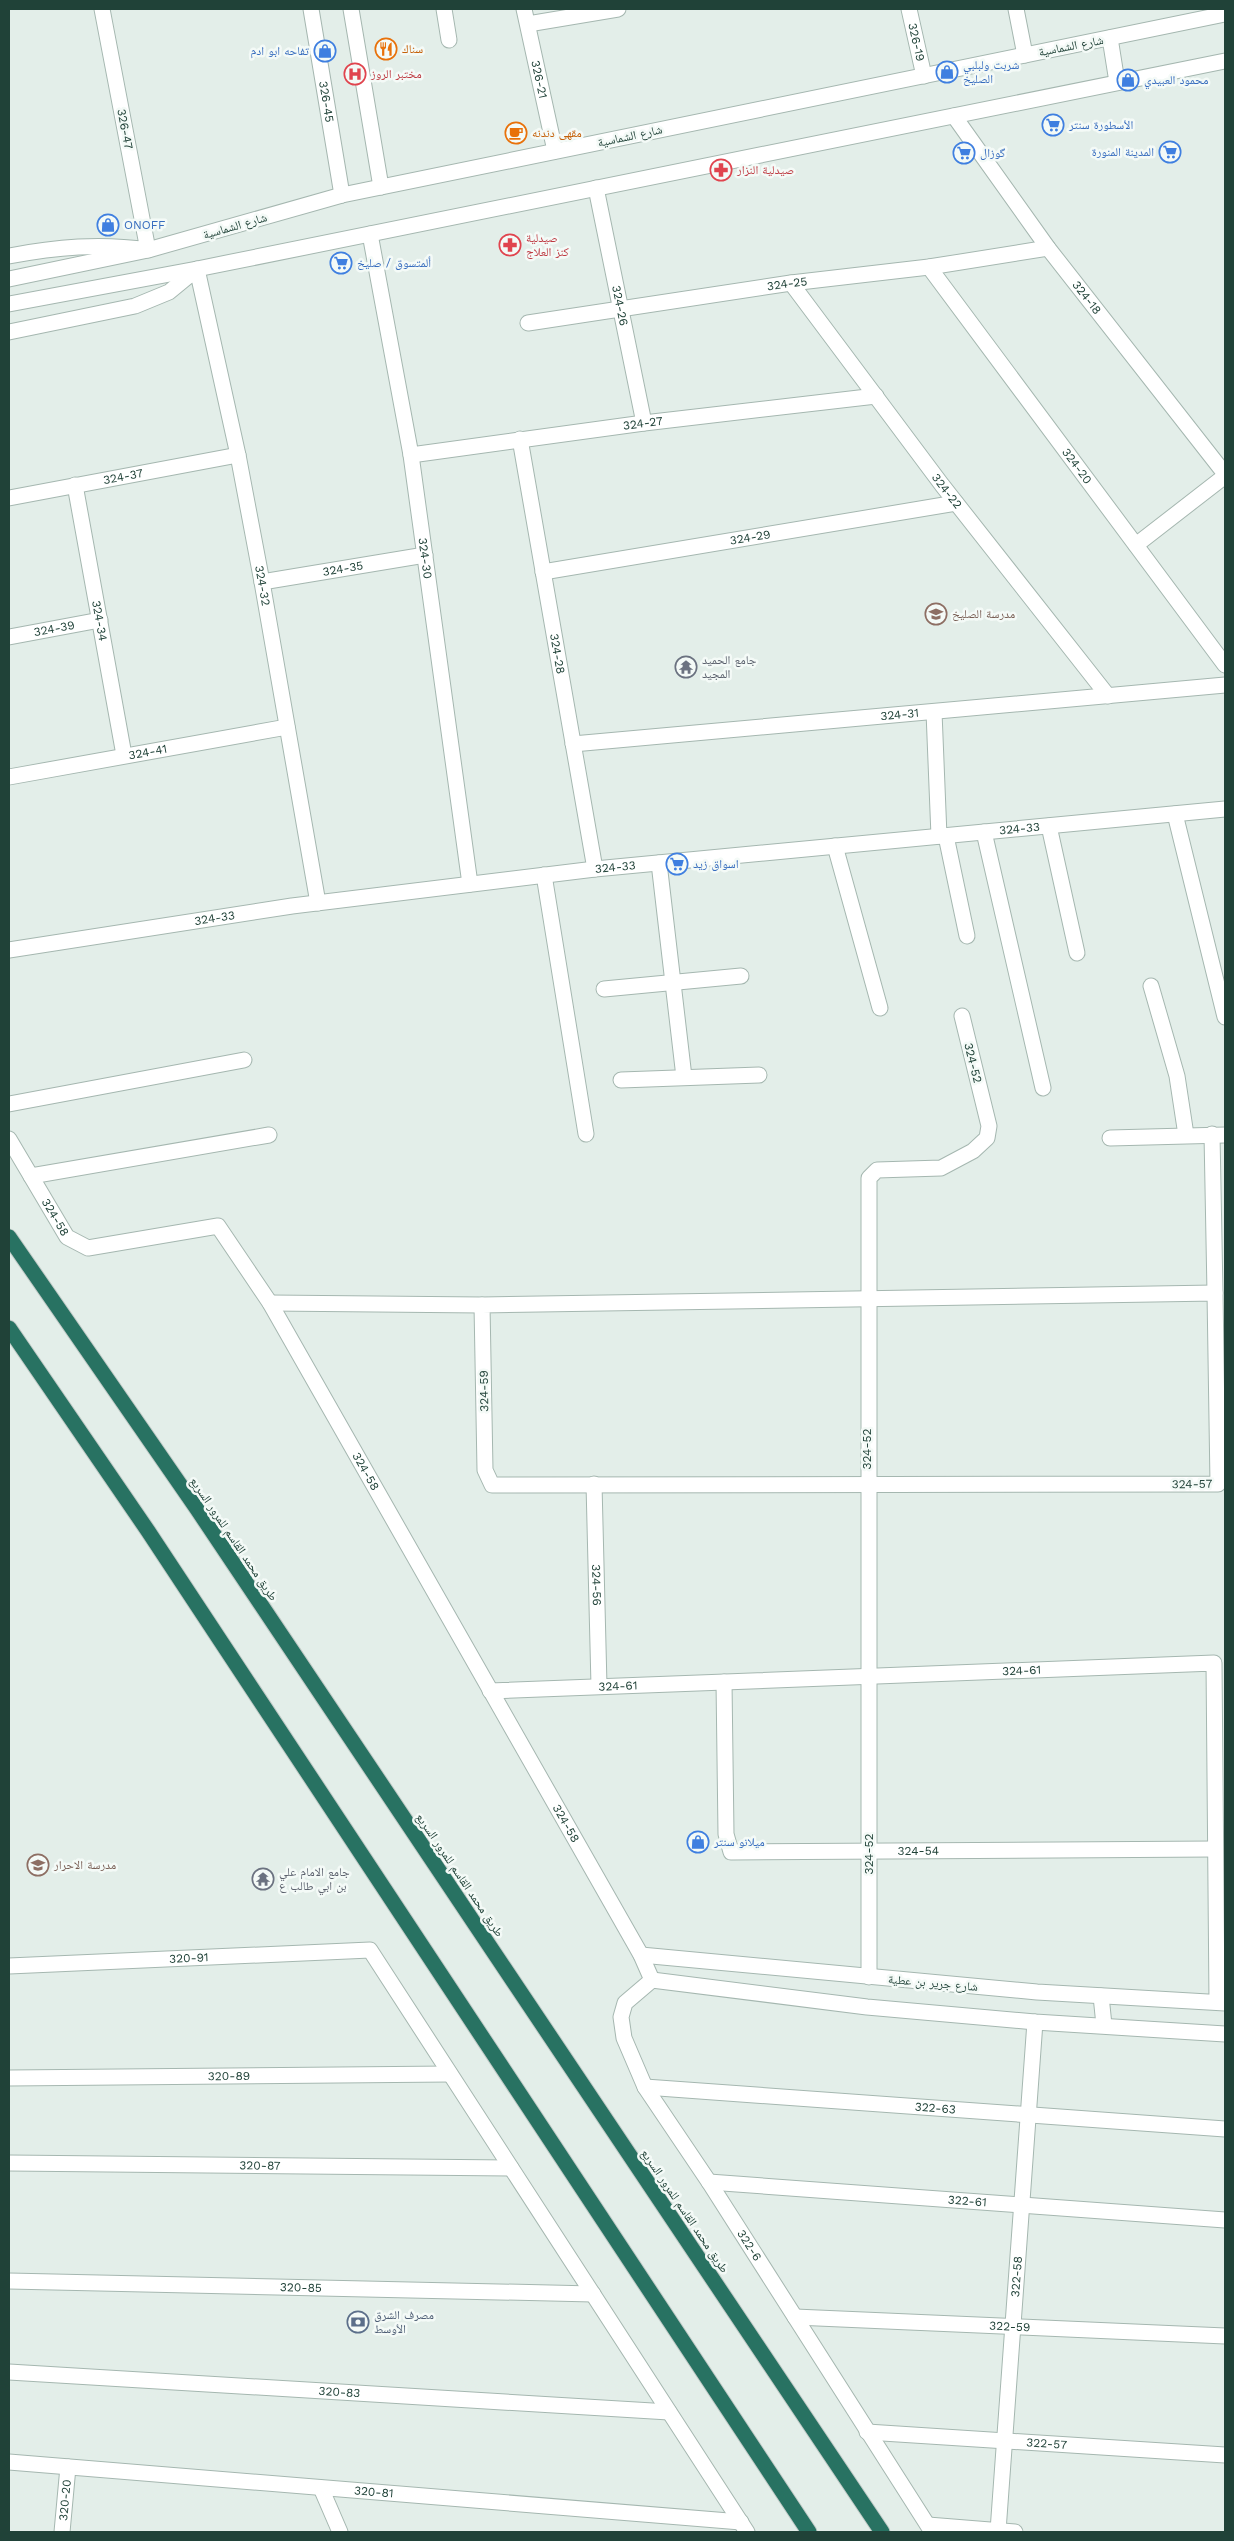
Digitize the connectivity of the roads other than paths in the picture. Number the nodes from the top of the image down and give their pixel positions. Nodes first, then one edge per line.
1 (102, 9) edge
2 (311, 9) edge
3 (351, 9) edge
4 (444, 9) edge
5 (618, 9) edge
6 (909, 9) edge
7 (1016, 9) edge
8 (1225, 14) edge
9 (526, 16) edge
10 (1110, 38) junction
11 (449, 40) dead end
12 (1025, 55) junction
13 (1225, 61) edge
14 (924, 76) junction
15 (1118, 82) junction
16 (954, 116) junction
17 (555, 151) junction
18 (381, 187) junction
19 (596, 188) junction
20 (342, 195) junction
21 (370, 234) junction
22 (1048, 248) junction
23 (148, 250) junction
24 (9, 256) edge
25 (929, 267) junction
26 (197, 269) junction
27 (9, 279) edge
28 (790, 283) junction
29 (9, 304) edge
30 (623, 310) junction
31 (528, 323) dead end
32 (9, 332) edge
33 (876, 396) junction
34 (644, 423) junction
35 (520, 439) junction
36 (238, 455) junction
37 (411, 455) junction
38 (1225, 475) edge
39 (76, 485) junction
40 (9, 498) edge
41 (956, 503) junction
42 (1136, 545) junction
43 (425, 555) junction
44 (543, 572) junction
45 (262, 582) junction
46 (100, 620) junction
47 (9, 637) edge
48 (1225, 665) edge
49 (1225, 685) edge
50 (1108, 696) junction
51 (934, 712) junction
52 (287, 727) junction
53 (573, 744) junction
54 (124, 754) junction
55 (9, 777) edge
56 (1225, 809) edge
57 (1175, 814) junction
58 (1048, 826) junction
59 (984, 832) junction
60 (942, 836) junction
61 (835, 846) junction
62 (659, 863) junction
63 (595, 869) junction
64 (544, 875) junction
65 (470, 884) junction
66 (318, 903) junction
67 (967, 936) dead end
68 (9, 950) edge
69 (1077, 954) dead end
70 (741, 976) dead end
71 (673, 982) junction
72 (1151, 986) dead end
73 (604, 989) dead end
74 (880, 1008) dead end
75 (962, 1016) dead end
76 (1225, 1017) edge
77 (244, 1060) dead end
78 (759, 1075) dead end
79 (684, 1077) junction
80 (621, 1080) dead end
81 (1043, 1088) dead end
82 (9, 1104) edge
83 (586, 1134) dead end
84 (269, 1135) dead end
85 (1186, 1135) junction
86 (1219, 1135) edge
87 (1110, 1138) dead end
88 (9, 1139) edge
89 (31, 1176) junction
90 (9, 1237) edge
91 (1215, 1293) junction
92 (867, 1299) junction
93 (270, 1303) junction
94 (482, 1305) junction
95 (9, 1328) edge
96 (594, 1484) junction
97 (868, 1484) junction
98 (868, 1676) junction
99 (724, 1682) junction
100 (599, 1686) junction
101 (490, 1691) junction
102 (1215, 1849) junction
103 (869, 1851) junction
104 (641, 1955) junction
105 (9, 1966) edge
106 (869, 1977) junction
107 (652, 1980) junction
108 (1101, 1996) junction
109 (1221, 2003) edge
110 (1035, 2022) junction
111 (1104, 2025) junction
112 (1225, 2034) edge
113 (450, 2074) junction
114 (9, 2078) edge
115 (645, 2087) junction
116 (1028, 2115) junction
117 (1225, 2129) edge
118 (9, 2163) edge
119 (511, 2168) junction
120 (709, 2182) junction
121 (1022, 2205) junction
122 (1225, 2220) edge
123 (9, 2281) edge
124 (593, 2294) junction
125 (794, 2317) junction
126 (1013, 2326) junction
127 (1225, 2336) edge
128 (9, 2372) edge
129 (669, 2412) junction
130 (867, 2432) junction
131 (1004, 2441) junction
132 (1225, 2455) edge
133 (9, 2462) edge
134 (68, 2467) junction
135 (321, 2488) junction
136 (744, 2527) edge
137 (930, 2529) edge
138 (998, 2531) junction
139 (62, 2532) edge
140 (340, 2532) edge
141 (809, 2532) edge
142 (882, 2532) edge
143 (1015, 2532) edge

1 - 23 street, 326-47
2 - 20 street, 326-45
3 - 18 street
4 - 11 street
5 - 9 street
6 - 14 street, 326-19
7 - 12 street
8 - 10 street, شارع الشماسية
9 - 17 street, 326-21
10 - 12 street, شارع الشماسية
10 - 15 street
12 - 14 street, شارع الشماسية
13 - 15 street
14 - 17 street, شارع الشماسية
15 - 16 street
16 - 19 street
16 - 22 street, 324-18
17 - 18 street, شارع الشماسية
18 - 20 street, شارع الشماسية
19 - 21 street
19 - 30 street, 324-26
20 - 23 street, شارع الشماسية
21 - 26 street
21 - 37 street, 324-30
22 - 25 street, 324-25
22 - 38 street, 324-18
23 - 24 street
23 - 27 street, شارع الشماسية
25 - 28 street, 324-25
25 - 42 street, 324-20
26 - 29 street
26 - 32 street
26 - 36 street, 324-32
28 - 30 street, 324-25
28 - 33 street, 324-22
30 - 31 street, 324-25
30 - 34 street, 324-26
33 - 34 street, 324-27
33 - 41 street, 324-22
34 - 35 street, 324-27
35 - 37 street, 324-27
35 - 44 street, 324-28
36 - 39 street, 324-37
36 - 45 street, 324-32
37 - 43 street, 324-30
38 - 42 street
39 - 40 street, 324-37
39 - 46 street, 324-34
41 - 44 street, 324-29
41 - 50 street, 324-22
42 - 48 street, 324-20
43 - 45 street, 324-35
43 - 65 street, 324-30
44 - 53 street, 324-28
45 - 52 street, 324-32
46 - 47 street, 324-39
46 - 54 street, 324-34
49 - 50 street, 324-31
50 - 51 street, 324-31
51 - 53 street, 324-31
51 - 60 street
52 - 54 street, 324-41
52 - 66 street, 324-32
53 - 63 street, 324-28
54 - 55 street, 324-41
56 - 57 street, 324-33
57 - 58 street, 324-33
57 - 76 street
58 - 59 street, 324-33
58 - 69 street
59 - 60 street, 324-33
59 - 81 street
60 - 61 street, 324-33
60 - 67 street
61 - 62 street, 324-33
61 - 74 street
62 - 63 street, 324-33
62 - 71 street
63 - 64 street, 324-33
64 - 65 street, 324-33
64 - 83 street
65 - 66 street, 324-33
66 - 68 street, 324-33
70 - 71 street
71 - 73 street
71 - 79 street
72 - 85 street
75 - 92 street, 324-52
77 - 82 street
78 - 79 street
79 - 80 street
84 - 89 street
85 - 86 street
85 - 87 street
86 - 91 street
88 - 89 street, 324-58
89 - 93 street, 324-58
90 - 142 highway, طريق محمد القاسم للمرور السريع
91 - 92 street
91 - 97 street, 324-57
92 - 94 street
92 - 97 street, 324-52
93 - 94 street
93 - 101 street, 324-58
94 - 96 street, 324-59
95 - 141 highway
96 - 97 street, 324-59
96 - 100 street, 324-56
97 - 98 street, 324-52
98 - 99 street, 324-61
98 - 102 street, 324-61
98 - 103 street, 324-52
99 - 100 street, 324-61
99 - 103 street, 324-54
100 - 101 street, 324-61
101 - 104 street, 324-58
102 - 103 street, 324-54
102 - 109 street, 324-61
103 - 106 street, 324-52
104 - 106 street, شارع جرير بن عطية
104 - 107 street
105 - 113 street, 320-91
106 - 108 street, شارع جرير بن عطية
107 - 110 street
107 - 115 street, 322-6
108 - 109 street, شارع جرير بن عطية
108 - 111 street
110 - 111 street
110 - 116 street, 322-58
111 - 112 street
113 - 114 street, 320-89
113 - 119 street
115 - 116 street, 322-63
115 - 120 street, 322-6
116 - 117 street, 322-63
116 - 121 street, 322-58
118 - 119 street, 320-87
119 - 124 street
120 - 121 street, 322-61
120 - 125 street, 322-6
121 - 122 street, 322-61
121 - 126 street, 322-58
123 - 124 street, 320-85
124 - 129 street
125 - 126 street, 322-59
125 - 130 street, 322-6
126 - 127 street, 322-59
126 - 131 street, 322-58
128 - 129 street, 320-83
129 - 136 street
130 - 131 street, 322-57
130 - 137 street, 322-6
131 - 132 street, 322-57
131 - 138 street, 322-58
133 - 134 street, 320-81
134 - 135 street, 320-81
134 - 139 street, 320-20
135 - 136 street, 320-81
135 - 140 street
137 - 138 street
138 - 143 street

